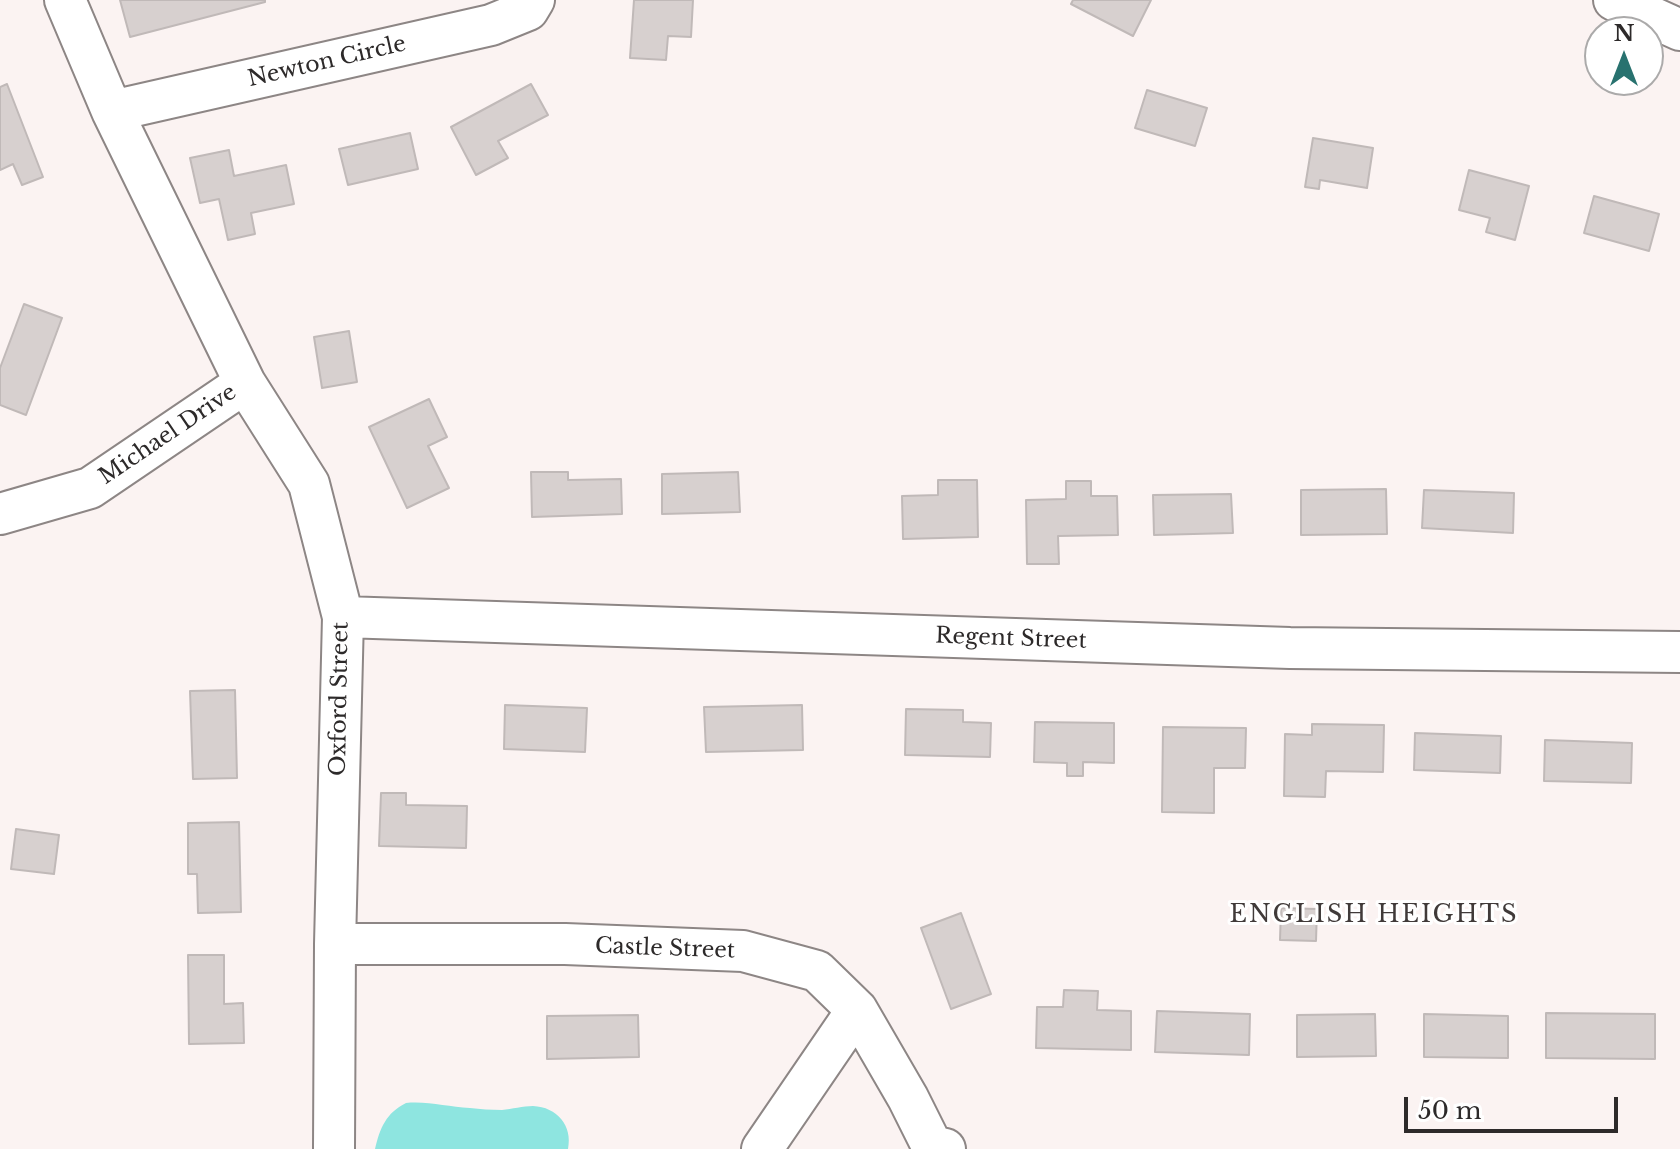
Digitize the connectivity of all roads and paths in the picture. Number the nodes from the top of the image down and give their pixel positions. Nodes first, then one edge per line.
1 (65, 0) edge
2 (534, 0) edge
3 (1614, 0) edge
4 (1680, 30) edge
5 (112, 111) junction
6 (245, 383) junction
7 (0, 514) edge
8 (343, 617) junction
9 (1680, 652) edge
10 (335, 944) junction
11 (857, 1010) junction
12 (935, 1148) edge
13 (334, 1149) edge
14 (762, 1149) edge

1 - 5 street
2 - 5 street, Newton Circle
3 - 4 street
5 - 6 street, Oxford Street
6 - 7 street, Michael Drive
6 - 8 street, Oxford Street
8 - 9 street, Regent Street
8 - 10 street, Oxford Street
10 - 11 street, Castle Street
10 - 13 street, Oxford Street
11 - 12 street, Castle Street
11 - 14 street

